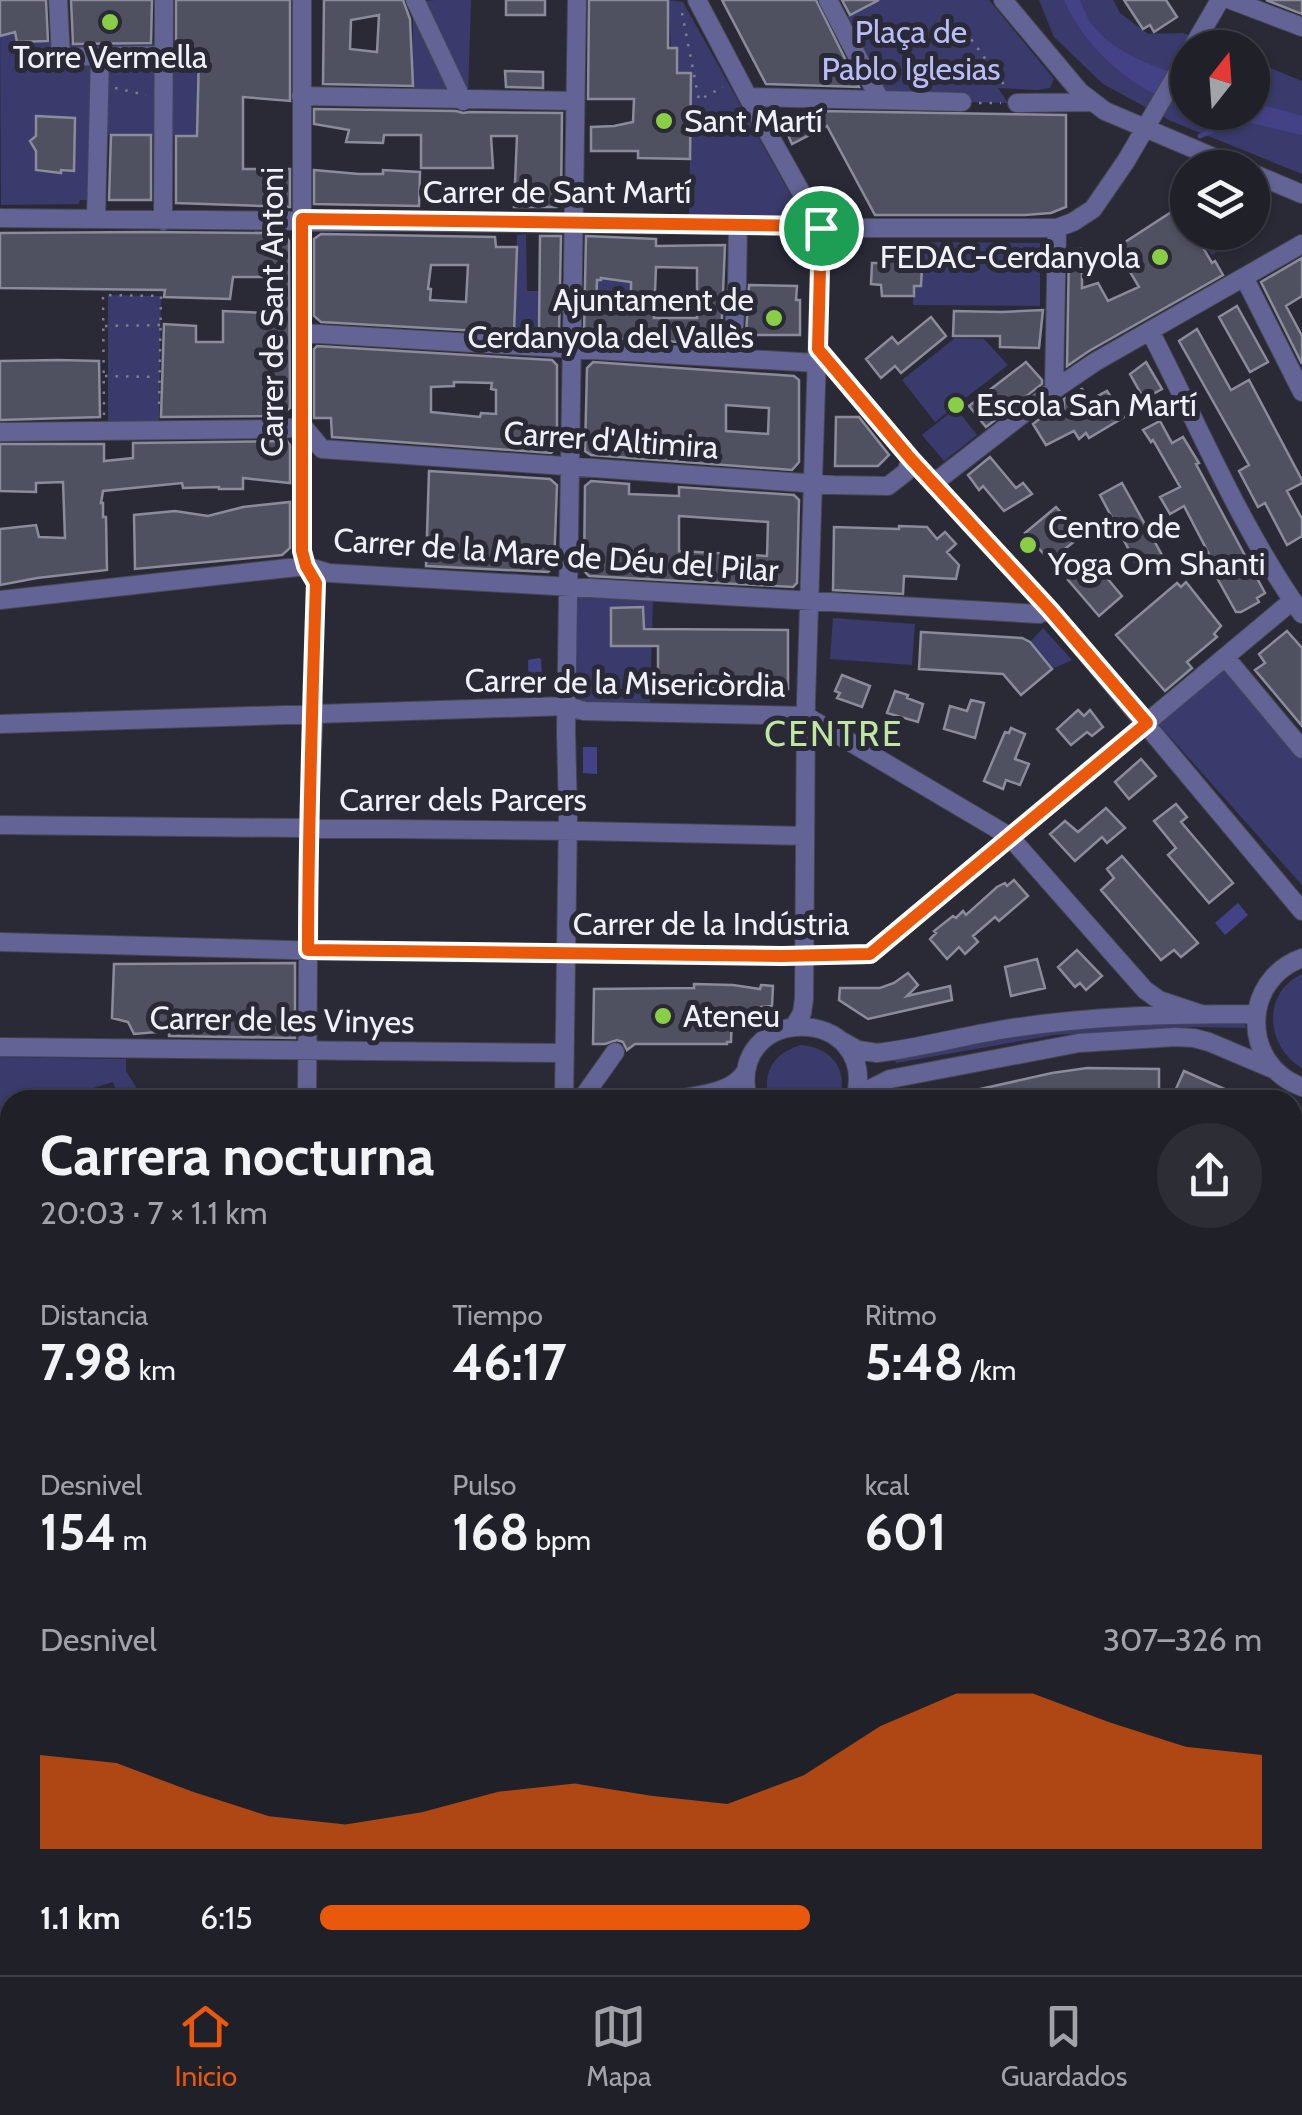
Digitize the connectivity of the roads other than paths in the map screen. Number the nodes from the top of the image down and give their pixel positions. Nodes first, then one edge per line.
1 (58, 0) edge
2 (164, 0) edge
3 (302, 0) edge
4 (415, 0) edge
5 (577, 0) edge
6 (828, 0) edge
7 (1003, 0) edge
8 (1220, 0) edge
9 (1231, 0) edge
10 (690, 6) edge
11 (1302, 27) edge
12 (1204, 30) edge
13 (163, 55) junction
14 (100, 56) junction
15 (1170, 84) edge
16 (302, 96) junction
17 (748, 97) junction
18 (880, 100) junction
19 (1015, 100) road end
20 (463, 101) junction
21 (576, 102) junction
22 (962, 102) road end
23 (1092, 102) junction
24 (1148, 121) junction
25 (1204, 150) edge
26 (1270, 181) edge
27 (1302, 194) edge
28 (0, 218) edge
29 (96, 219) junction
30 (302, 219) junction
31 (162, 221) junction
32 (573, 224) junction
33 (738, 224) junction
34 (816, 228) junction
35 (1057, 228) junction
36 (1302, 244) edge
37 (1244, 277) junction
38 (1150, 331) junction
39 (302, 333) junction
40 (572, 348) junction
41 (817, 356) junction
42 (732, 357) junction
43 (846, 383) junction
44 (1301, 386) edge
45 (816, 390) junction
46 (1054, 390) junction
47 (303, 426) junction
48 (0, 432) edge
49 (911, 459) junction
50 (572, 467) junction
51 (813, 484) junction
52 (934, 484) junction
53 (306, 566) junction
54 (569, 588) junction
55 (0, 600) edge
56 (809, 601) junction
57 (1297, 608) edge
58 (1050, 610) junction
59 (1226, 658) junction
60 (567, 706) junction
61 (314, 713) junction
62 (806, 716) junction
63 (1147, 723) junction
64 (0, 724) edge
65 (1302, 749) edge
66 (0, 825) edge
67 (309, 828) junction
68 (568, 830) junction
69 (805, 836) junction
70 (1009, 836) junction
71 (1302, 911) edge
72 (0, 942) edge
73 (308, 950) junction
74 (567, 953) junction
75 (804, 956) junction
76 (1302, 958) edge
77 (1201, 1014) junction
78 (1256, 1014) junction
79 (795, 1026) junction
80 (840, 1040) junction
81 (0, 1047) edge
82 (307, 1050) junction
83 (615, 1052) dead end
84 (564, 1053) junction
85 (1273, 1068) junction
86 (746, 1070) junction
87 (307, 1090) edge
88 (564, 1090) edge
89 (588, 1090) edge
90 (720, 1090) edge
91 (746, 1090) edge
92 (858, 1090) edge
93 (870, 1090) edge
94 (1299, 1090) edge

1 - 14 street
2 - 13 street
3 - 16 street, Carrer de Sant Antoni
4 - 20 street
5 - 21 street
6 - 18 street
7 - 23 street
8 - 12 street
9 - 11 street
10 - 17 street
13 - 14 street
13 - 31 street
14 - 29 street
15 - 24 street
16 - 20 street
16 - 30 street, Carrer de Sant Antoni
17 - 18 street
17 - 34 street
18 - 22 street
19 - 23 street
20 - 21 street
21 - 32 street
23 - 24 street
24 - 25 street
24 - 35 street
26 - 27 street
28 - 29 street, Carrer de Sant Martí
29 - 31 street, Carrer de Sant Martí
30 - 31 street, Carrer de Sant Martí
30 - 32 street, Carrer de Sant Martí
30 - 39 street, Carrer de Sant Antoni
32 - 33 street, Carrer de Sant Martí
32 - 40 street
33 - 34 street, Carrer de Sant Martí
33 - 42 street
34 - 35 street, Carrer de Sant Martí
34 - 41 street
35 - 46 street
36 - 37 street
37 - 38 street
37 - 44 street
38 - 46 street
38 - 57 street
39 - 40 street
39 - 47 street, Carrer de Sant Antoni
40 - 42 street
40 - 50 street
41 - 42 street
41 - 43 street
41 - 45 street
43 - 45 street
43 - 49 street
45 - 51 street
46 - 52 street
47 - 48 street
47 - 50 street, Carrer d'Altimira
47 - 53 street, Carrer de Sant Antoni
49 - 51 street, Carrer d'Altimira
49 - 52 street
50 - 51 street, Carrer d'Altimira
50 - 54 street
51 - 56 street
52 - 58 street
53 - 54 street, Carrer de la Mare de Déu del Pilar
53 - 55 street, Carrer de la Mare de Déu del Pilar
53 - 61 street, Carrer de Sant Antoni
54 - 56 street, Carrer de la Mare de Déu del Pilar
54 - 60 street
56 - 58 street, Carrer de la Mare de Déu del Pilar
56 - 62 street
57 - 59 street, Carrer de la Indústria
58 - 63 street
59 - 63 street, Carrer de la Indústria
59 - 65 street
60 - 61 street, Carrer de la Misericòrdia
60 - 62 street, Carrer de la Misericòrdia
60 - 68 street
61 - 64 street, Carrer de la Misericòrdia
61 - 67 street, Carrer de Sant Antoni
62 - 69 street
62 - 70 street, Carrer de la Misericòrdia
63 - 70 street, Carrer de la Indústria
63 - 71 street
66 - 67 street, Carrer dels Parcers
67 - 68 street, Carrer dels Parcers
67 - 73 street, Carrer de Sant Antoni
68 - 69 street, Carrer dels Parcers
68 - 74 street
69 - 75 street
70 - 75 street, Carrer de la Indústria
70 - 77 street, Carrer de la Misericòrdia
72 - 73 street, Carrer de la Indústria
73 - 74 street, Carrer de la Indústria
73 - 82 street, Carrer de Sant Antoni
74 - 75 street, Carrer de la Indústria
74 - 84 street
75 - 79 street
76 - 78 street
77 - 78 street
77 - 80 street
78 - 85 street
79 - 80 street
79 - 86 street
80 - 92 street
81 - 82 street, Carrer de les Vinyes
82 - 84 street, Carrer de les Vinyes
82 - 87 street, Carrer de Sant Antoni
83 - 89 street
84 - 88 street
85 - 93 street
85 - 94 street
86 - 90 street
86 - 91 street

